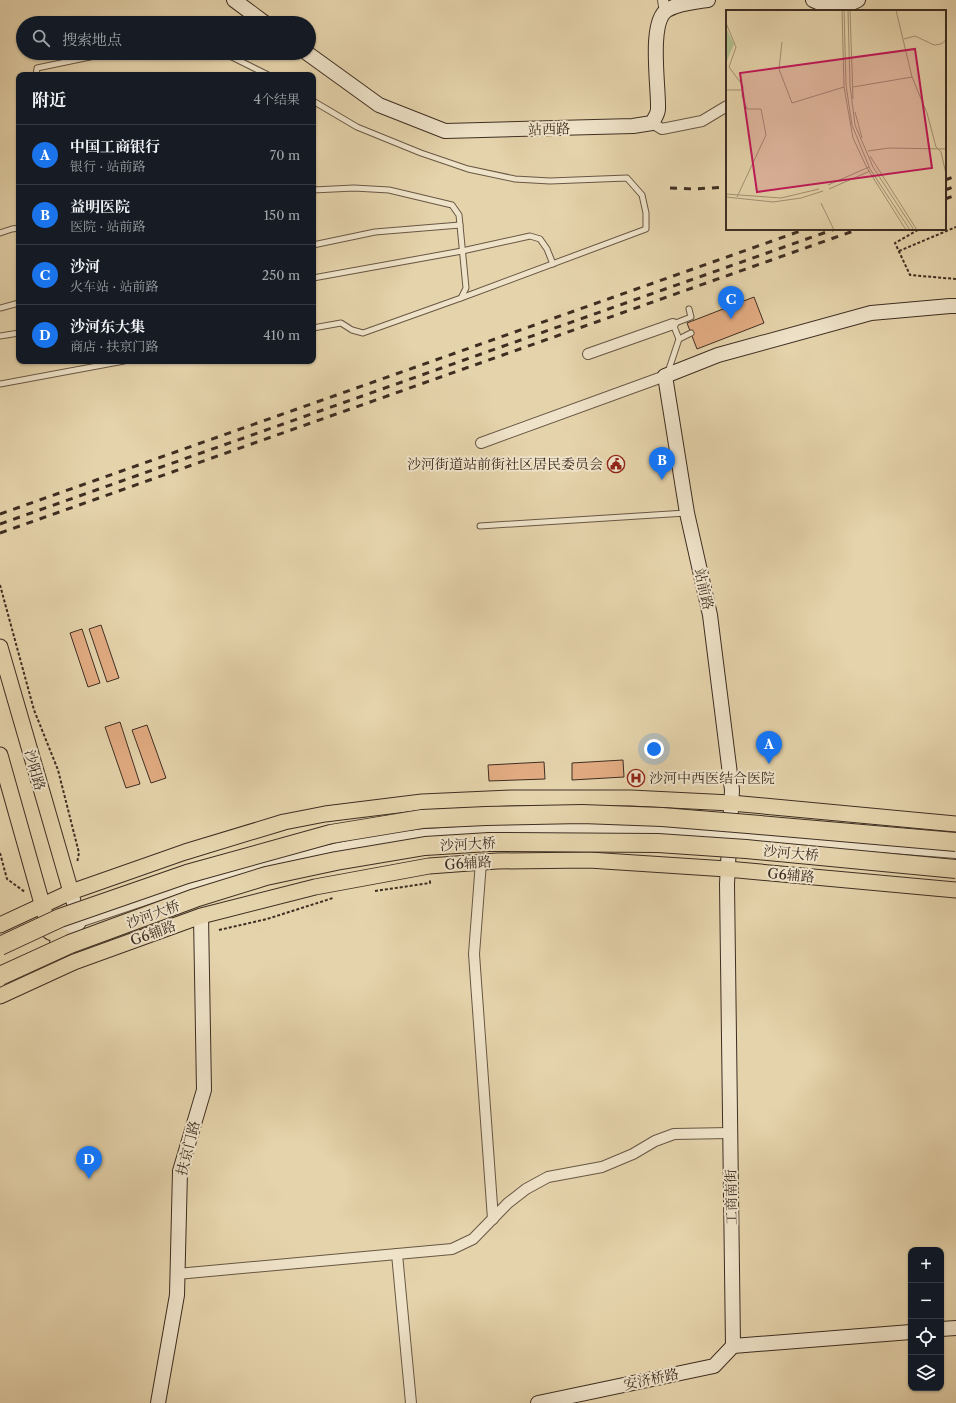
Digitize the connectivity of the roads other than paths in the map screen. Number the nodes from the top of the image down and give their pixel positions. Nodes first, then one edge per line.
1 (234, 0) edge
2 (708, 0) edge
3 (858, 0) edge
4 (819, 2) edge
5 (664, 6) edge
6 (256, 16) edge
7 (75, 60) edge
8 (238, 60) edge
9 (316, 60) edge
10 (36, 72) edge
11 (262, 72) edge
12 (316, 103) edge
13 (726, 107) edge
14 (652, 123) junction
15 (316, 190) edge
16 (460, 225) junction
17 (16, 228) edge
18 (0, 233) edge
19 (316, 244) edge
20 (462, 251) junction
21 (553, 264) junction
22 (316, 277) edge
23 (461, 298) junction
24 (16, 304) edge
25 (956, 306) edge
26 (0, 308) edge
27 (688, 310) dead end
28 (673, 324) junction
29 (316, 327) edge
30 (16, 333) edge
31 (691, 333) dead end
32 (0, 336) edge
33 (679, 339) junction
34 (588, 354) dead end
35 (108, 364) edge
36 (665, 376) junction
37 (0, 384) edge
38 (481, 443) dead end
39 (687, 513) junction
40 (480, 526) dead end
41 (0, 647) edge
42 (0, 754) edge
43 (731, 803) junction
44 (956, 824) edge
45 (729, 835) junction
46 (956, 842) edge
47 (956, 853) edge
48 (481, 862) junction
49 (727, 869) junction
50 (956, 869) edge
51 (956, 890) edge
52 (71, 892) junction
53 (42, 905) junction
54 (201, 916) junction
55 (79, 922) junction
56 (0, 925) edge
57 (50, 932) junction
58 (66, 938) junction
59 (0, 946) edge
60 (0, 955) edge
61 (0, 968) edge
62 (0, 976) edge
63 (0, 996) edge
64 (730, 1133) junction
65 (493, 1219) junction
66 (397, 1254) junction
67 (177, 1274) junction
68 (956, 1328) edge
69 (944, 1329) edge
70 (908, 1332) edge
71 (733, 1346) junction
72 (158, 1403) edge
73 (411, 1403) edge
74 (538, 1403) edge

1 - 6 street
2 - 5 street
3 - 4 street
5 - 14 street
7 - 10 lane
8 - 11 lane
9 - 14 street, 站西路
12 - 21 lane
13 - 14 street
15 - 16 lane
16 - 19 lane
16 - 20 lane
17 - 18 lane
20 - 21 lane
20 - 22 lane
20 - 23 lane
21 - 23 lane
23 - 29 lane
24 - 26 lane
25 - 36 street
27 - 28 lane
28 - 33 lane
28 - 34 street
30 - 32 lane
31 - 33 lane
33 - 36 lane
35 - 37 lane
36 - 38 street
36 - 39 street, 站前路
39 - 40 lane
39 - 43 street, 站前路
41 - 52 main road, 沙阳路
42 - 53 main road
43 - 44 main road
43 - 45 street, 站前路
43 - 52 main road
45 - 47 street
45 - 49 street, 工商南街
45 - 55 street
46 - 59 highway, 沙河大桥, bridge
48 - 49 main road, G6辅路
48 - 54 main road, G6辅路
48 - 65 street
49 - 51 main road, G6辅路
49 - 64 street, 工商南街
50 - 62 highway, 沙河大桥, bridge
52 - 53 main road
52 - 55 street
53 - 56 main road
53 - 57 main road
54 - 63 main road, G6辅路
54 - 67 street, 扶京门路
55 - 57 street
55 - 58 street
57 - 58 main road
57 - 60 street
58 - 61 street
64 - 65 street
64 - 71 street, 工商南街
65 - 66 street
66 - 67 street
66 - 73 street
67 - 72 street, 扶京门路
68 - 69 street
70 - 71 street
71 - 74 street, 安济桥路

